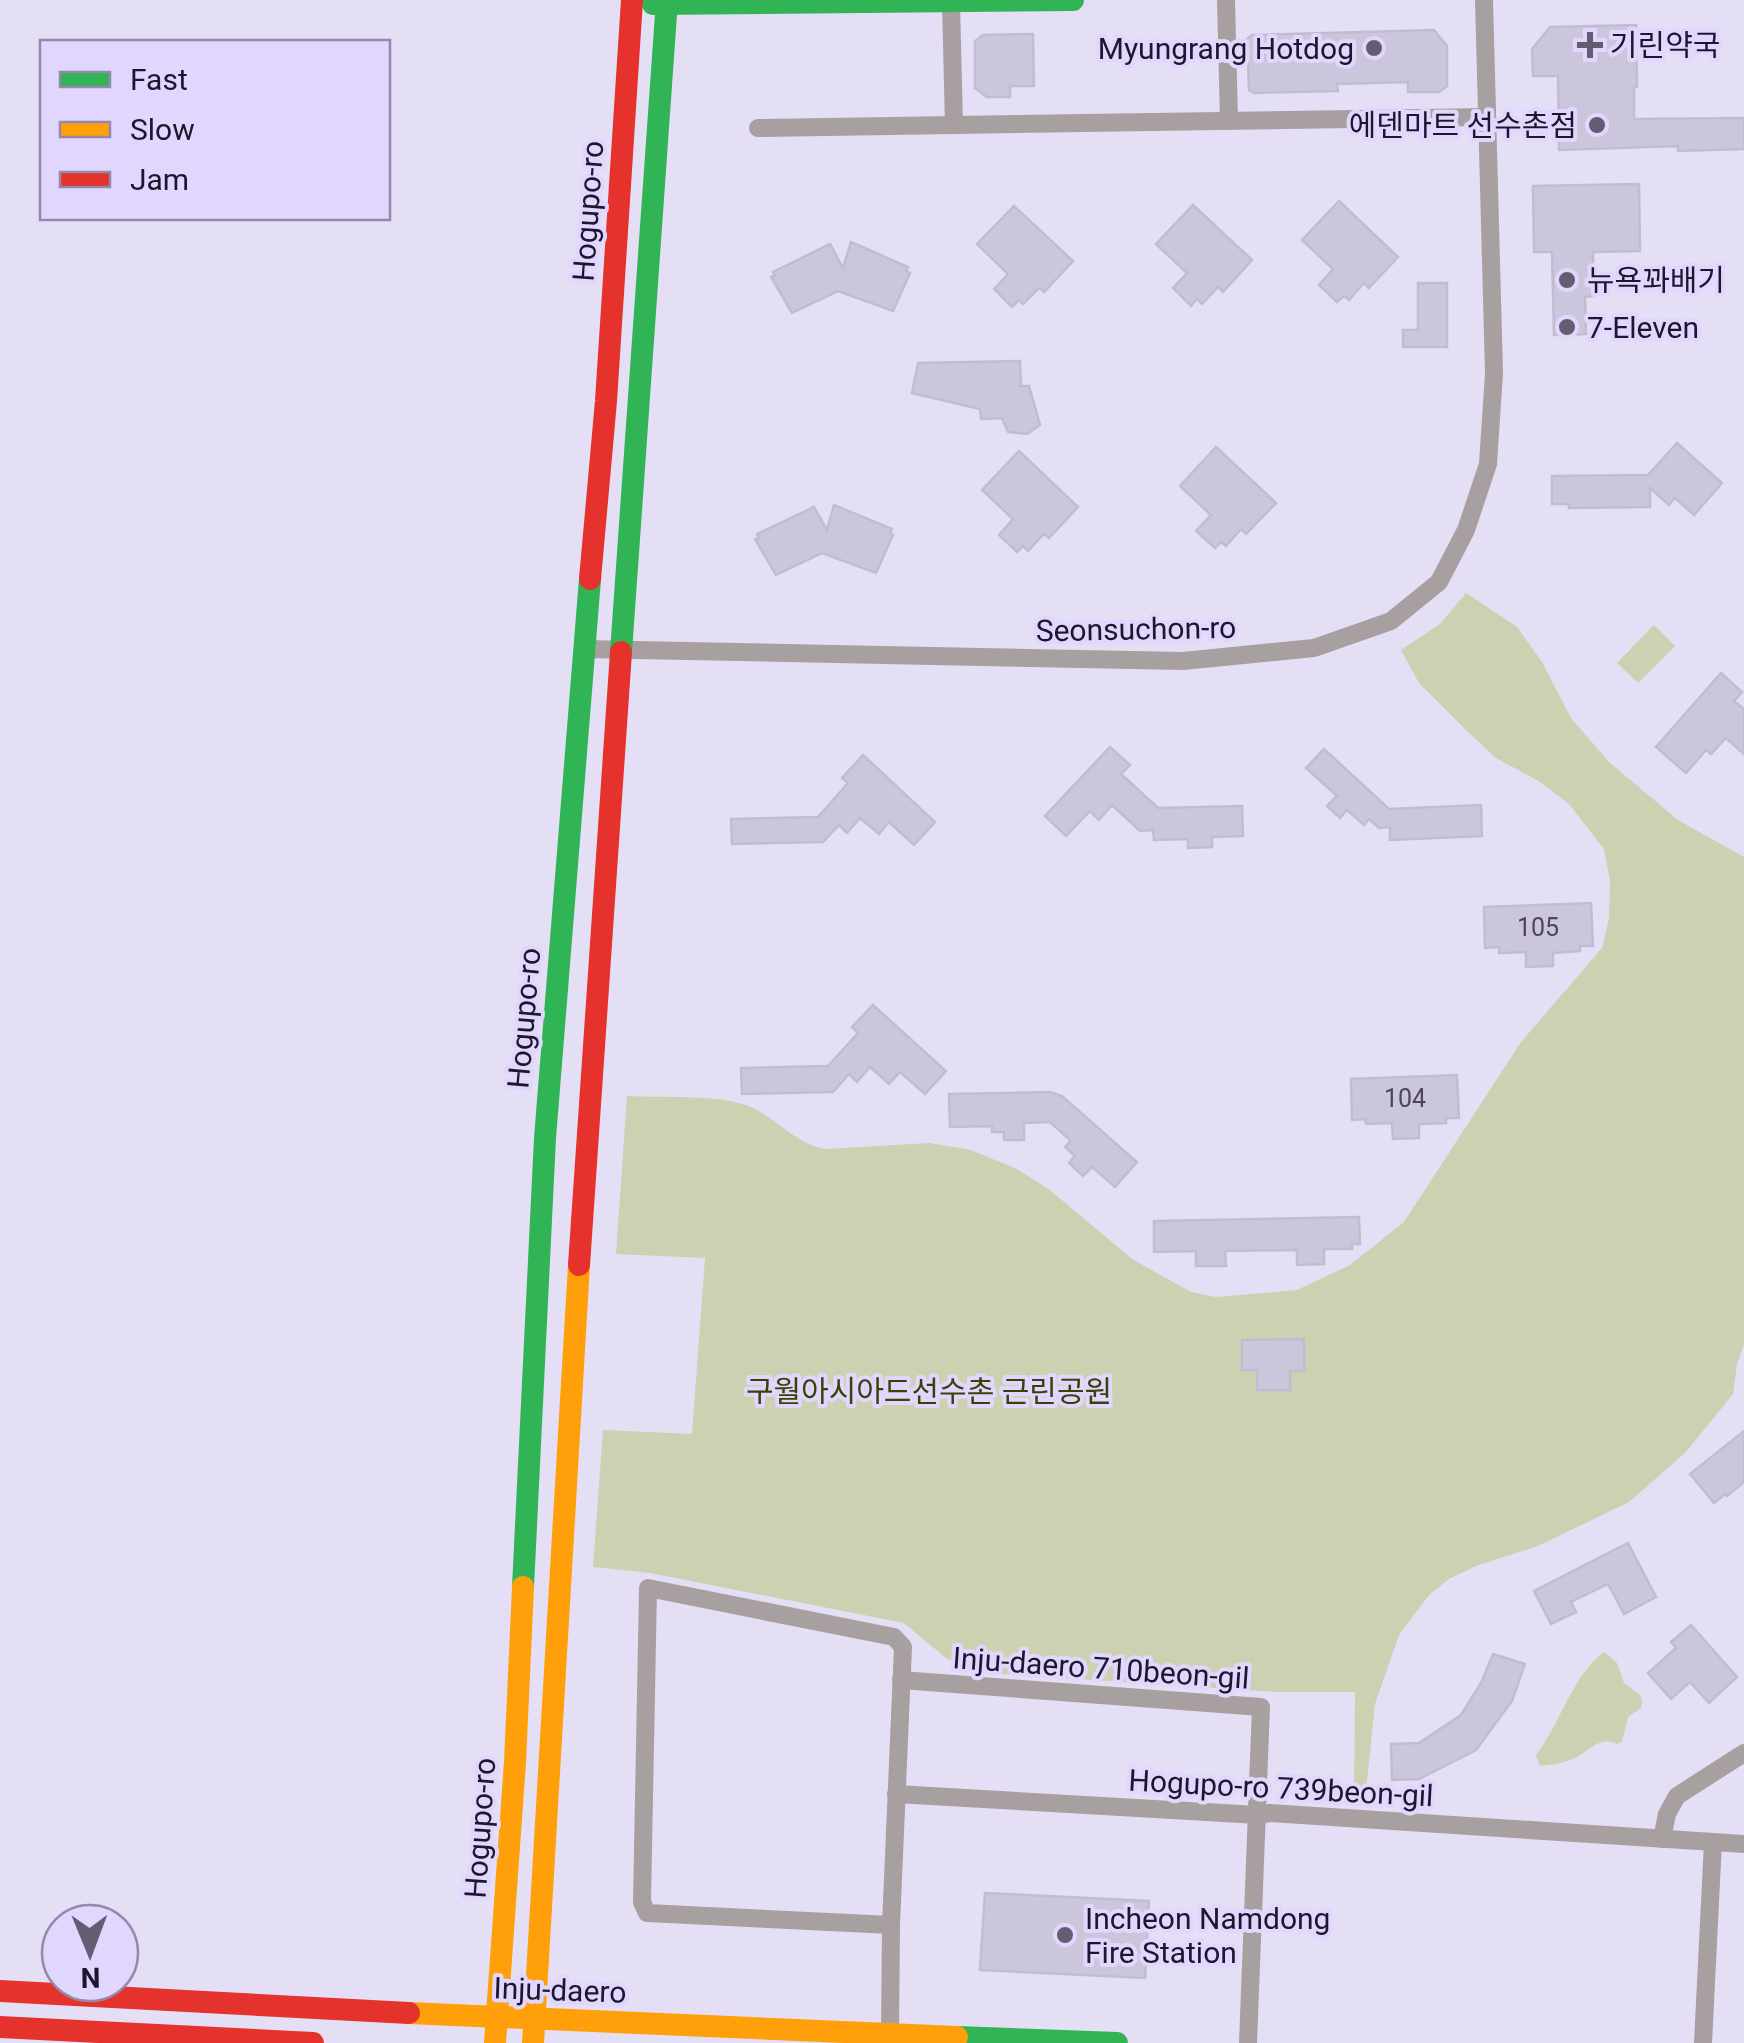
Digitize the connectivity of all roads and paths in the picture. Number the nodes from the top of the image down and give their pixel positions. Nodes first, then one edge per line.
1 (1073, 0) edge
2 (1226, 0) edge
3 (1484, 0) edge
4 (632, 2) edge
5 (667, 2) edge
6 (951, 3) junction
7 (1487, 117) junction
8 (1229, 121) junction
9 (954, 125) junction
10 (758, 128) dead end
11 (584, 649) junction
12 (622, 650) junction
13 (901, 1680) junction
14 (1744, 1754) edge
15 (896, 1794) junction
16 (1258, 1816) junction
17 (1662, 1839) junction
18 (1713, 1842) junction
19 (1744, 1844) edge
20 (891, 1924) junction
21 (0, 1991) edge
22 (496, 2018) junction
23 (0, 2027) edge
24 (534, 2031) edge
25 (890, 2032) junction
26 (312, 2043) edge
27 (494, 2043) edge
28 (1118, 2043) edge
29 (1248, 2043) edge
30 (1703, 2043) edge

1 - 6 main road
2 - 8 street
3 - 7 street, Seonsuchon-ro
4 - 5 main road
4 - 11 main road, Hogupo-ro
5 - 6 main road
5 - 12 main road
6 - 9 street
7 - 8 street
7 - 12 street, Seonsuchon-ro
8 - 9 street
9 - 10 street
11 - 12 street, Seonsuchon-ro
11 - 22 main road, Hogupo-ro
12 - 24 main road
13 - 15 street
13 - 16 street, Inju-daero 710beon-gil
13 - 20 street
14 - 17 street
15 - 16 street, Hogupo-ro 739beon-gil
15 - 20 street
16 - 17 street, Hogupo-ro 739beon-gil
16 - 29 street, Inju-daero 710beon-gil
17 - 18 street, Hogupo-ro 739beon-gil
18 - 19 street, Hogupo-ro 739beon-gil
18 - 30 street
20 - 25 street
21 - 22 main road, Inju-daero
22 - 24 main road, Inju-daero
22 - 27 main road, Hogupo-ro
23 - 26 main road
24 - 25 main road, Inju-daero
25 - 28 main road, Inju-daero

